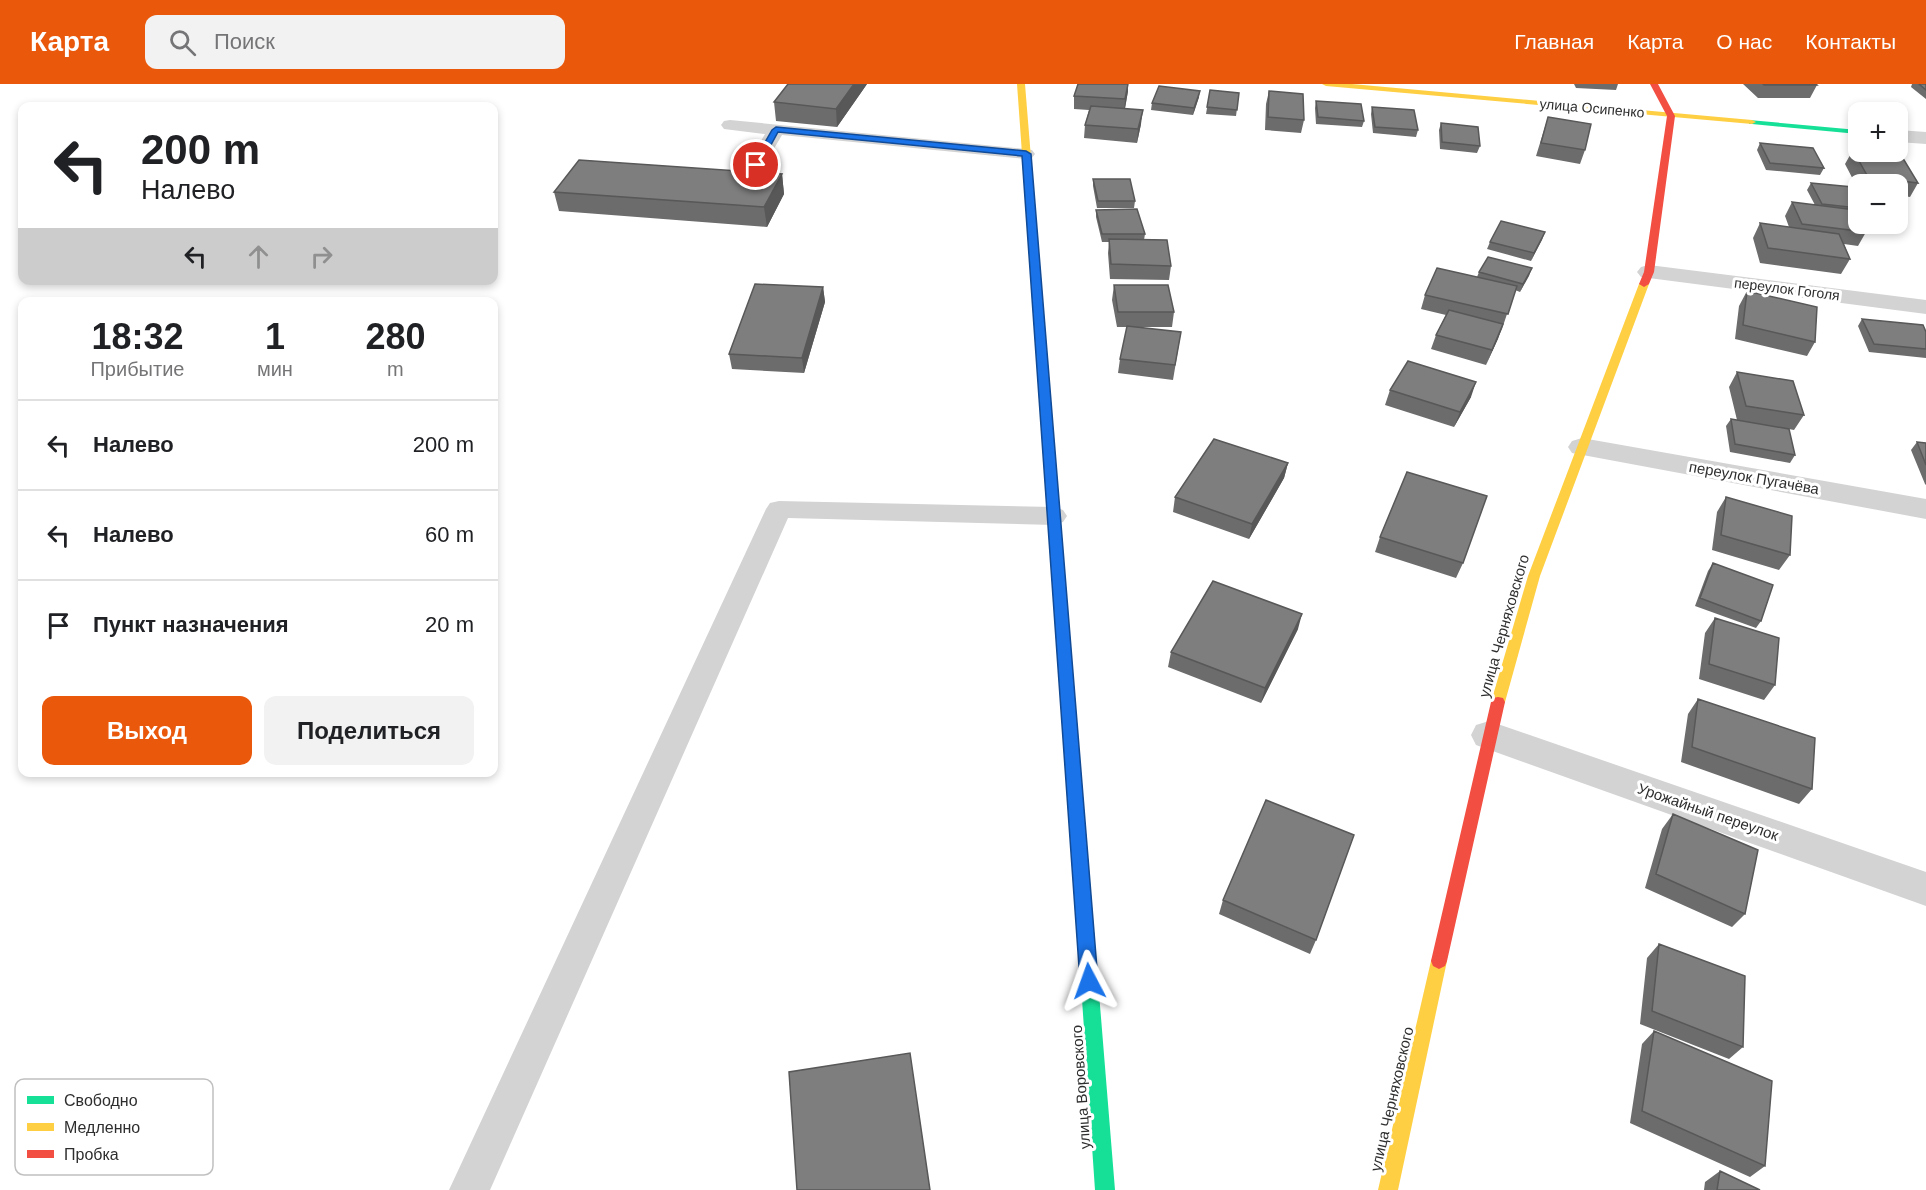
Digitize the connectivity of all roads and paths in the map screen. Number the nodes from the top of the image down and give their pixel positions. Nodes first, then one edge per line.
1 (1021, 84) edge
2 (1326, 84) edge
3 (1654, 84) edge
4 (1671, 116) junction
5 (730, 125) dead end
6 (776, 130) junction
7 (1848, 131) edge
8 (1908, 137) edge
9 (1926, 138) edge
10 (1026, 154) junction
11 (756, 165) dead end
12 (1649, 272) junction
13 (1926, 307) edge
14 (1582, 447) junction
15 (1926, 509) edge
16 (1054, 516) junction
17 (1489, 735) junction
18 (1926, 889) edge
19 (469, 1190) edge
20 (1105, 1190) edge
21 (1388, 1190) edge

1 - 10 street, улица Воровского
2 - 4 street, улица Осипенко
3 - 4 street
4 - 7 street, улица Осипенко
4 - 12 street, улица Черняховского
5 - 6 lane
6 - 10 lane
6 - 11 lane
8 - 9 street
10 - 16 street, улица Воровского
12 - 13 street, переулок Гоголя
12 - 14 street, улица Черняховского
14 - 15 street, переулок Пугачёва
14 - 17 street, улица Черняховского
16 - 19 lane
16 - 20 street, улица Воровского
17 - 18 street, Урожайный переулок
17 - 21 street, улица Черняховского

